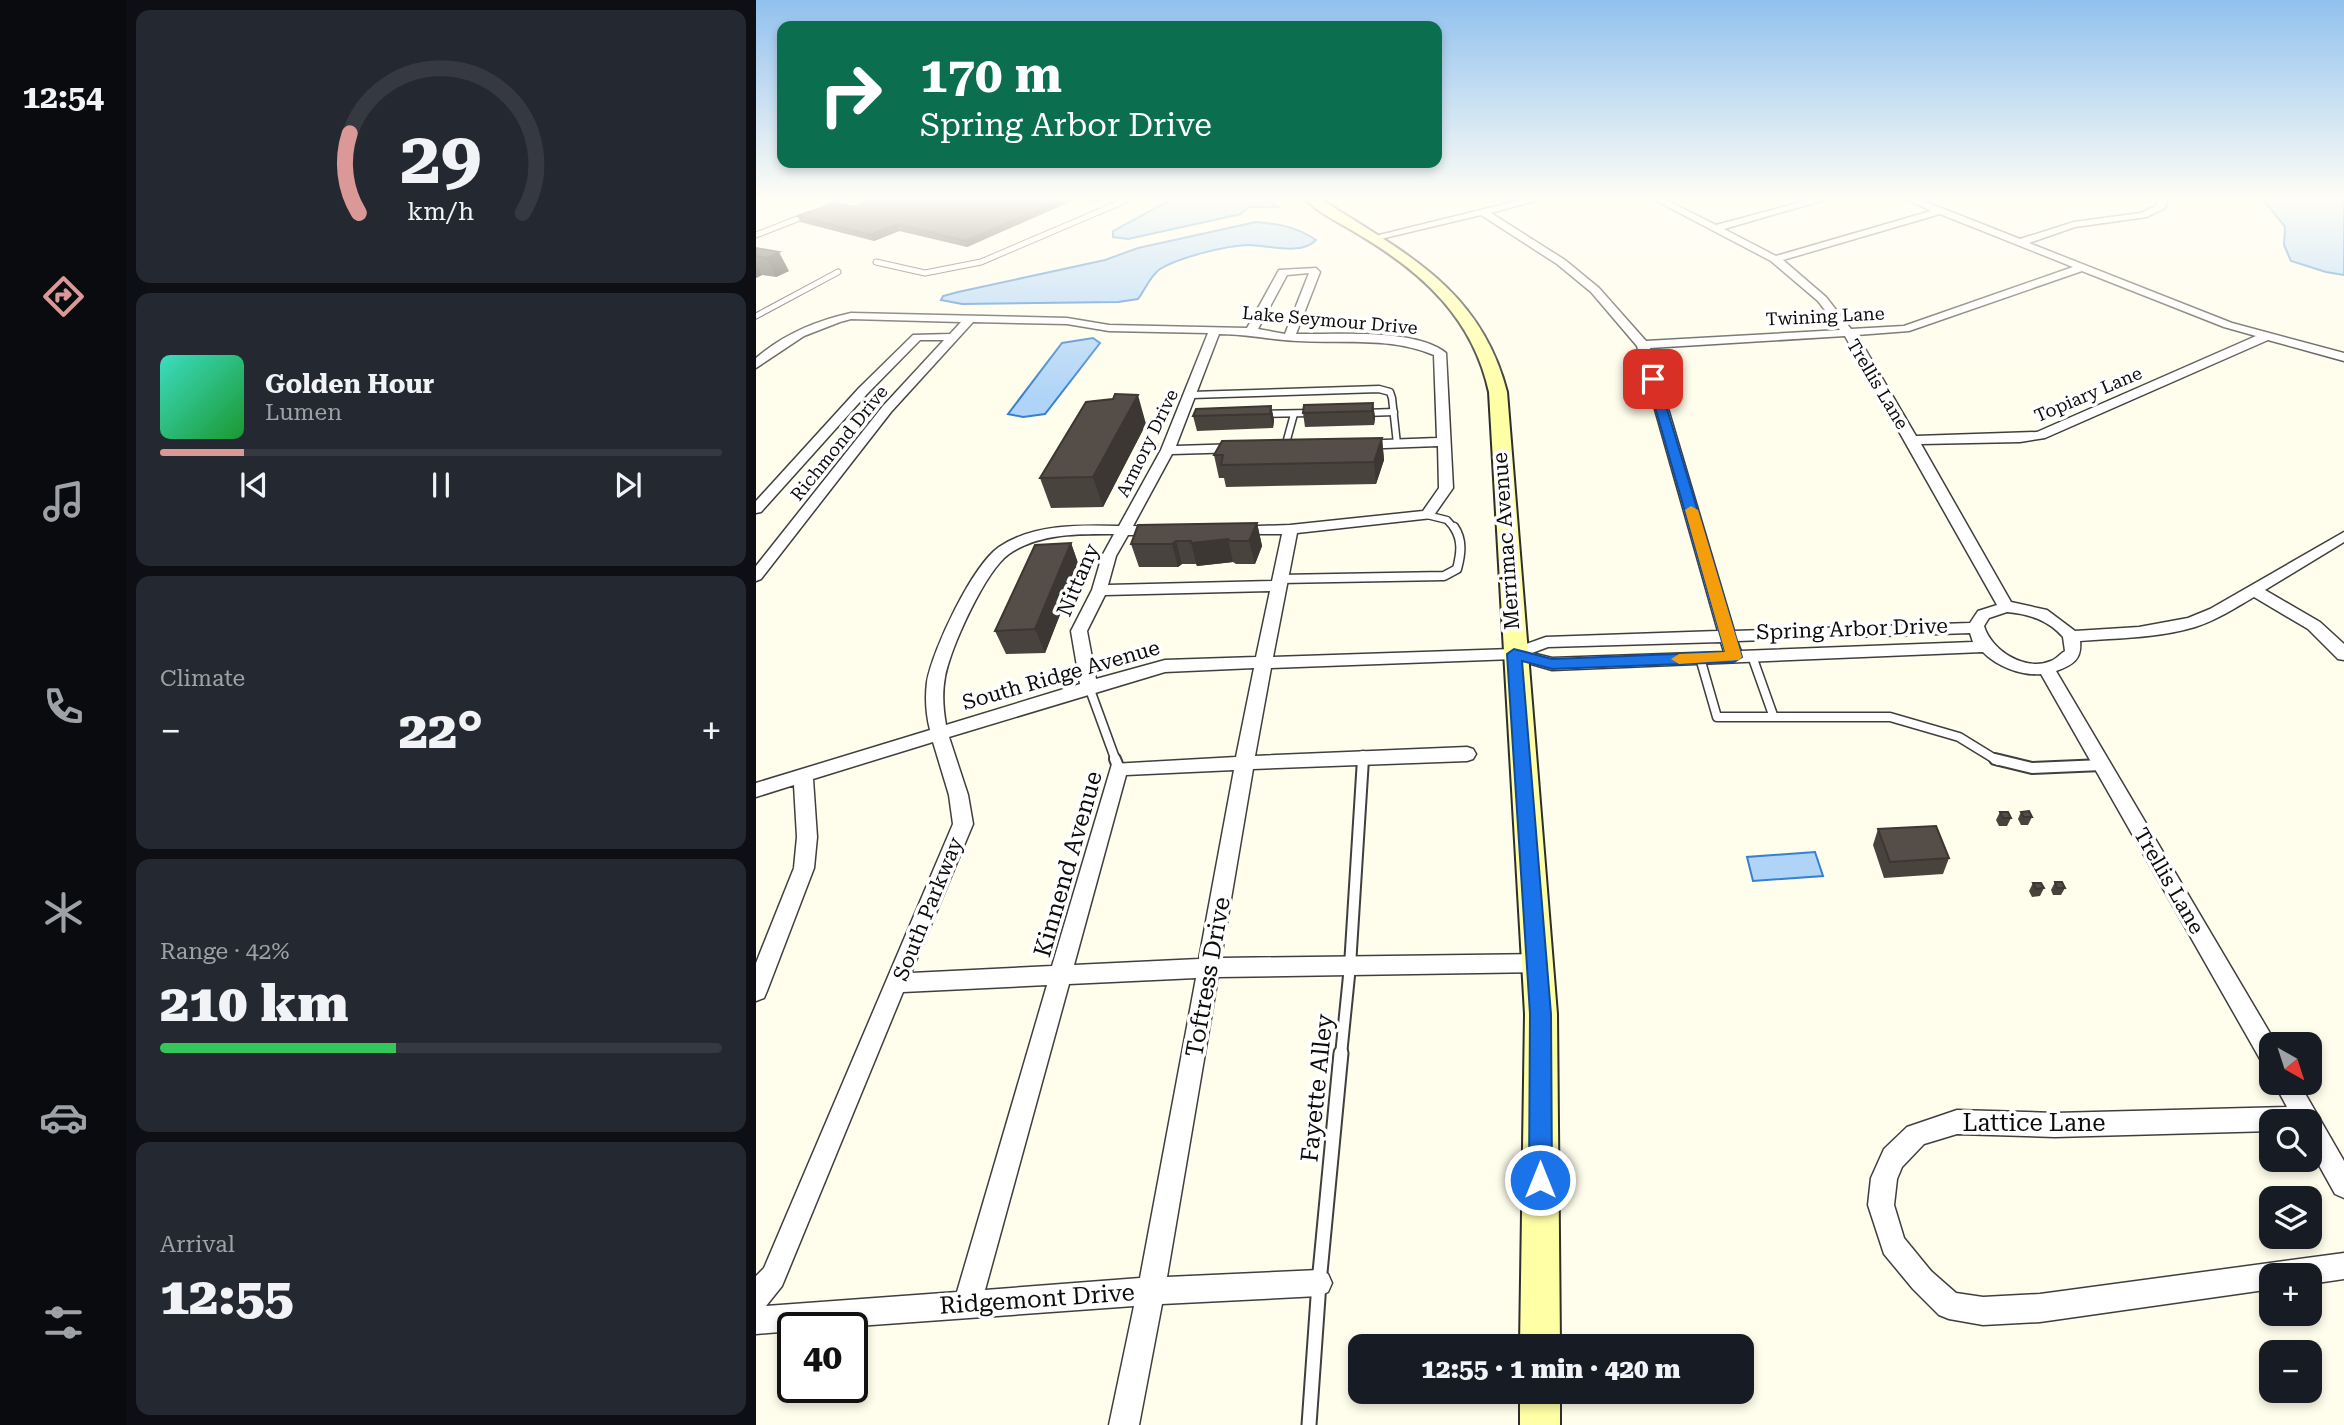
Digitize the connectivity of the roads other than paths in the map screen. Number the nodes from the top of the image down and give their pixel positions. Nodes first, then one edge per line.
1 (887, 264) edge
2 (968, 264) edge
3 (1412, 264) edge
4 (1565, 264) edge
5 (1782, 264) edge
6 (2076, 264) edge
7 (2083, 267) junction
8 (838, 272) dead end
9 (756, 316) edge
10 (971, 318) junction
11 (1215, 330) junction
12 (1251, 331) junction
13 (1848, 333) junction
14 (2269, 335) junction
15 (954, 337) junction
16 (1289, 337) junction
17 (1643, 345) junction
18 (2344, 356) edge
19 (756, 364) edge
20 (1191, 395) junction
21 (1394, 412) junction
22 (1319, 413) edge
23 (1356, 413) edge
24 (1294, 414) junction
25 (1252, 415) edge
26 (1911, 440) junction
27 (1446, 442) junction
28 (1397, 444) junction
29 (1341, 445) edge
30 (1279, 447) joint
31 (1168, 450) junction
32 (756, 509) edge
33 (1427, 515) junction
34 (1290, 529) junction
35 (1178, 530) edge
36 (1220, 530) edge
37 (1122, 531) junction
38 (2344, 536) edge
39 (756, 576) edge
40 (1279, 583) junction
41 (1100, 590) junction
42 (2254, 590) junction
43 (2006, 607) junction
44 (1974, 628) junction
45 (1727, 634) junction
46 (2071, 636) junction
47 (1983, 646) junction
48 (1514, 654) junction
49 (2344, 655) edge
50 (1752, 656) junction
51 (1734, 657) junction
52 (1700, 658) junction
53 (1262, 662) junction
54 (2046, 668) junction
55 (1089, 687) junction
56 (1773, 715) junction
57 (940, 733) junction
58 (1466, 754) dead end
59 (1363, 755) junction
60 (1246, 765) junction
61 (2102, 765) junction
62 (1119, 769) junction
63 (803, 775) junction
64 (756, 790) edge
65 (1537, 963) junction
66 (1350, 966) junction
67 (1210, 968) junction
68 (1062, 975) junction
69 (898, 982) junction
70 (756, 991) edge
71 (2259, 1036) edge
72 (2259, 1123) edge
73 (2322, 1146) edge
74 (2344, 1185) edge
75 (2344, 1266) edge
76 (2322, 1269) edge
77 (2259, 1278) edge
78 (1319, 1283) junction
79 (1153, 1291) junction
80 (756, 1296) edge
81 (967, 1304) junction
82 (756, 1320) edge
83 (1540, 1334) edge
84 (1540, 1404) edge
85 (1124, 1425) edge
86 (1309, 1425) edge
87 (1540, 1425) edge

1 - 2 lane
3 - 48 street, Merrimac Avenue
4 - 17 street
5 - 13 street, Trellis Lane
6 - 7 street
7 - 13 street, Twining Lane
7 - 14 street
8 - 9 lane
10 - 11 street, Lake Seymour Drive
10 - 15 street, Richmond Drive
10 - 19 street, Lake Seymour Drive
11 - 12 street, Lake Seymour Drive
11 - 20 street, Armory Drive
12 - 16 street, Lake Seymour Drive
12 - 16 street
13 - 17 street, Twining Lane
13 - 26 street, Trellis Lane
14 - 18 street
14 - 26 street, Topiary Lane
15 - 32 street, Richmond Drive
15 - 39 street, Richmond Drive
16 - 27 street, Lake Seymour Drive
17 - 45 street
20 - 21 lane
20 - 31 street, Armory Drive
21 - 23 lane
21 - 28 lane
22 - 24 lane
24 - 25 lane
24 - 30 lane
26 - 43 street, Trellis Lane
27 - 28 street
27 - 33 street, Lake Seymour Drive
28 - 29 street
30 - 31 street
31 - 37 street, Armory Drive
33 - 34 street
33 - 40 lane
34 - 36 street
34 - 40 street, Toftress Drive
35 - 37 street
37 - 41 street, Nittany
37 - 57 street, South Parkway
38 - 42 street
40 - 41 street
40 - 53 street, Toftress Drive
41 - 55 street, Nittany
42 - 46 street
42 - 49 street
43 - 44 street
43 - 46 street
44 - 45 street, Spring Arbor Drive
44 - 47 street
45 - 48 street, Spring Arbor Drive
45 - 51 street
46 - 54 street
47 - 50 street, Spring Arbor Drive
47 - 54 street
48 - 52 street, Spring Arbor Drive
48 - 53 street, South Ridge Avenue
48 - 65 street, Merrimac Avenue
50 - 51 street, Spring Arbor Drive
50 - 56 lane
51 - 52 street, Spring Arbor Drive
52 - 56 lane
53 - 55 street, South Ridge Avenue
53 - 60 street, Toftress Drive
54 - 61 street, Trellis Lane
55 - 57 street, South Ridge Avenue
55 - 62 lane
56 - 61 lane
57 - 63 street, South Ridge Avenue
57 - 69 street, South Parkway
58 - 59 street, Kinnend Avenue
59 - 60 street, Kinnend Avenue
59 - 66 lane, Fayette Alley
60 - 62 street, Kinnend Avenue
60 - 67 street, Toftress Drive
61 - 71 street, Trellis Lane
62 - 68 street, Kinnend Avenue
63 - 64 street, South Ridge Avenue
63 - 70 street
65 - 66 street
65 - 83 street, Merrimac Avenue
66 - 67 street
66 - 78 lane, Fayette Alley
67 - 68 street
67 - 79 street, Toftress Drive
68 - 69 street
68 - 81 street, Kinnend Avenue
69 - 80 street, South Parkway
72 - 77 street, Lattice Lane
73 - 74 street
75 - 76 street, Lattice Lane
78 - 79 street, Ridgemont Drive
78 - 86 lane, Fayette Alley
79 - 81 street, Ridgemont Drive
79 - 85 street, Toftress Drive
81 - 82 street, Ridgemont Drive
84 - 87 street

